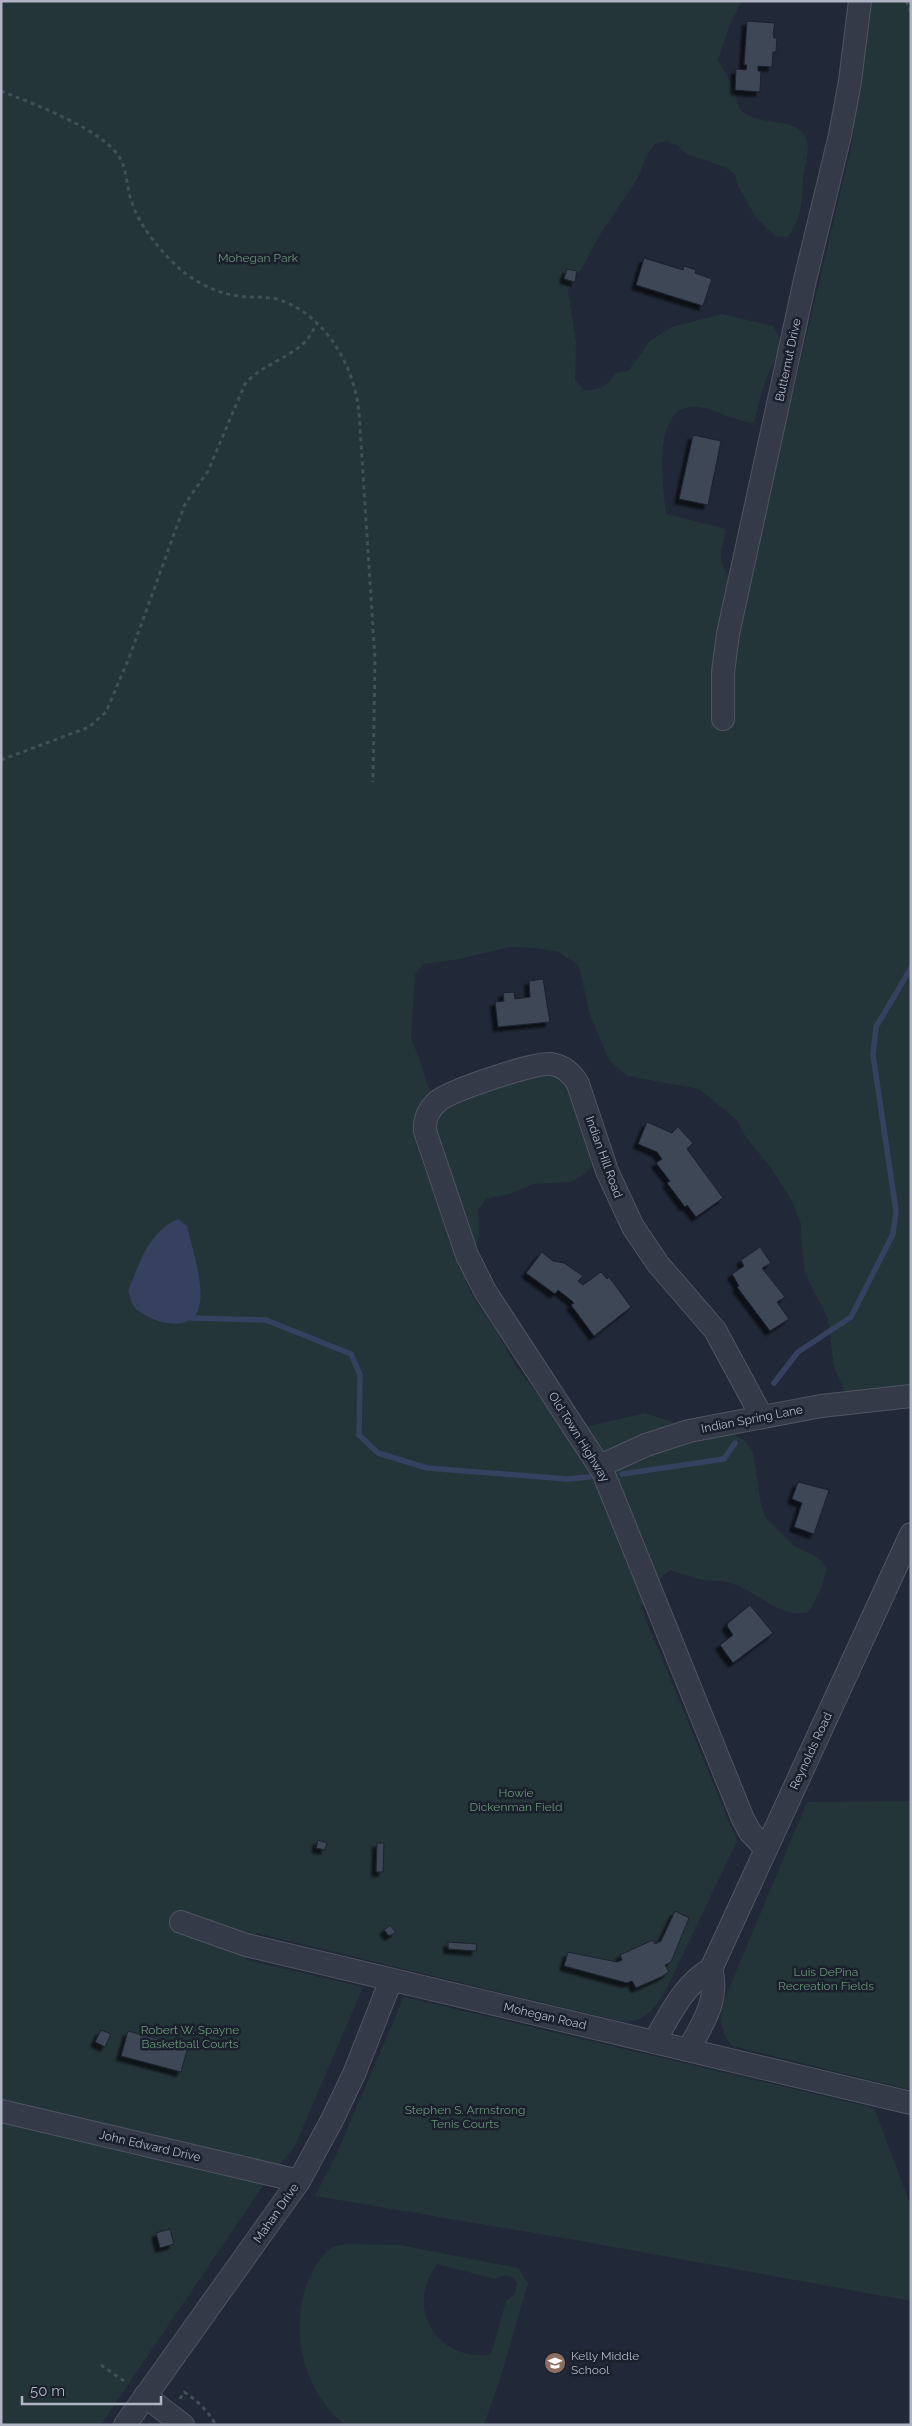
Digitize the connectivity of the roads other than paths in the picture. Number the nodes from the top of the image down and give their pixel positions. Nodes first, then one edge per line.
1 (860, 1) edge
2 (723, 719) dead end
3 (428, 1112) joint
4 (911, 1396) edge
5 (762, 1417) junction
6 (600, 1466) junction
7 (911, 1534) edge
8 (766, 1849) junction
9 (181, 1922) dead end
10 (711, 1969) junction
11 (391, 1980) junction
12 (654, 2042) junction
13 (688, 2050) junction
14 (911, 2103) edge
15 (1, 2111) edge
16 (299, 2180) junction
17 (145, 2396) junction
18 (179, 2415) edge
19 (125, 2425) edge

1 - 2 street, Butternut Drive
3 - 5 street, Indian Hill Road
3 - 6 street, Old Town Highway
4 - 5 street, Indian Spring Lane
5 - 6 street, Indian Spring Lane
6 - 8 street, Old Town Highway
7 - 8 street, Reynolds Road
8 - 10 street, Reynolds Road
9 - 11 street, Mohegan Road
10 - 12 street, Reynolds Road
10 - 13 street, Reynolds Road
11 - 12 street, Mohegan Road
11 - 16 street, Mahan Drive
12 - 13 street, Mohegan Road
13 - 14 street, Mohegan Road
15 - 16 street, John Edward Drive
16 - 17 street, Mahan Drive
17 - 18 street
17 - 19 street, Mahan Drive

